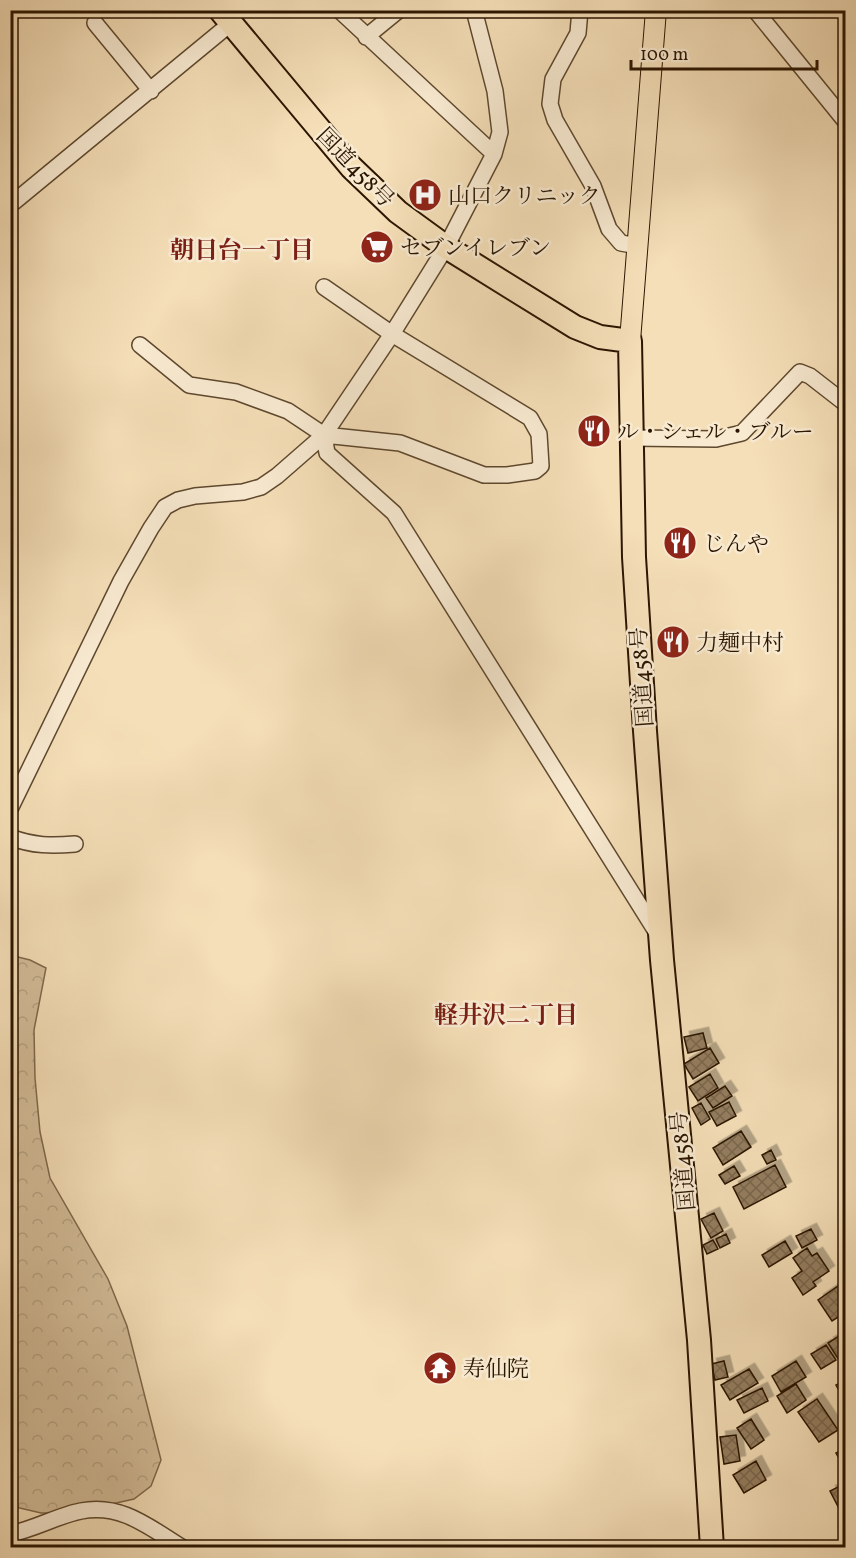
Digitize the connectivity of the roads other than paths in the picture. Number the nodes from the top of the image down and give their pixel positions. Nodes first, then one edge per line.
1 (339, 10) edge
2 (399, 10) edge
3 (474, 10) edge
4 (580, 10) edge
5 (656, 10) edge
6 (755, 10) edge
7 (225, 17) edge
8 (95, 23) dead end
9 (366, 36) junction
10 (151, 91) junction
11 (845, 120) edge
12 (494, 154) junction
13 (10, 199) edge
14 (638, 246) junction
15 (446, 247) junction
16 (324, 287) dead end
17 (392, 334) junction
18 (630, 341) junction
19 (140, 345) dead end
20 (846, 404) edge
21 (324, 435) junction
22 (632, 438) junction
23 (10, 809) edge
24 (10, 837) edge
25 (75, 844) dead end
26 (661, 939) junction
27 (10, 1534) edge
28 (183, 1548) edge
29 (712, 1548) edge

1 - 9 street
2 - 9 street
3 - 12 street
4 - 14 street
5 - 14 main road
6 - 11 street
7 - 10 street
7 - 15 highway, 国道458号
8 - 10 street
9 - 12 street
10 - 13 street
12 - 15 street
14 - 18 main road
15 - 17 street
15 - 18 highway, 国道458号
16 - 17 street
17 - 21 street
17 - 21 street
18 - 22 highway, 国道458号
19 - 21 street
20 - 22 street
21 - 23 street
21 - 26 street
22 - 26 highway, 国道458号
24 - 25 street
26 - 29 highway, 国道458号
27 - 28 street

